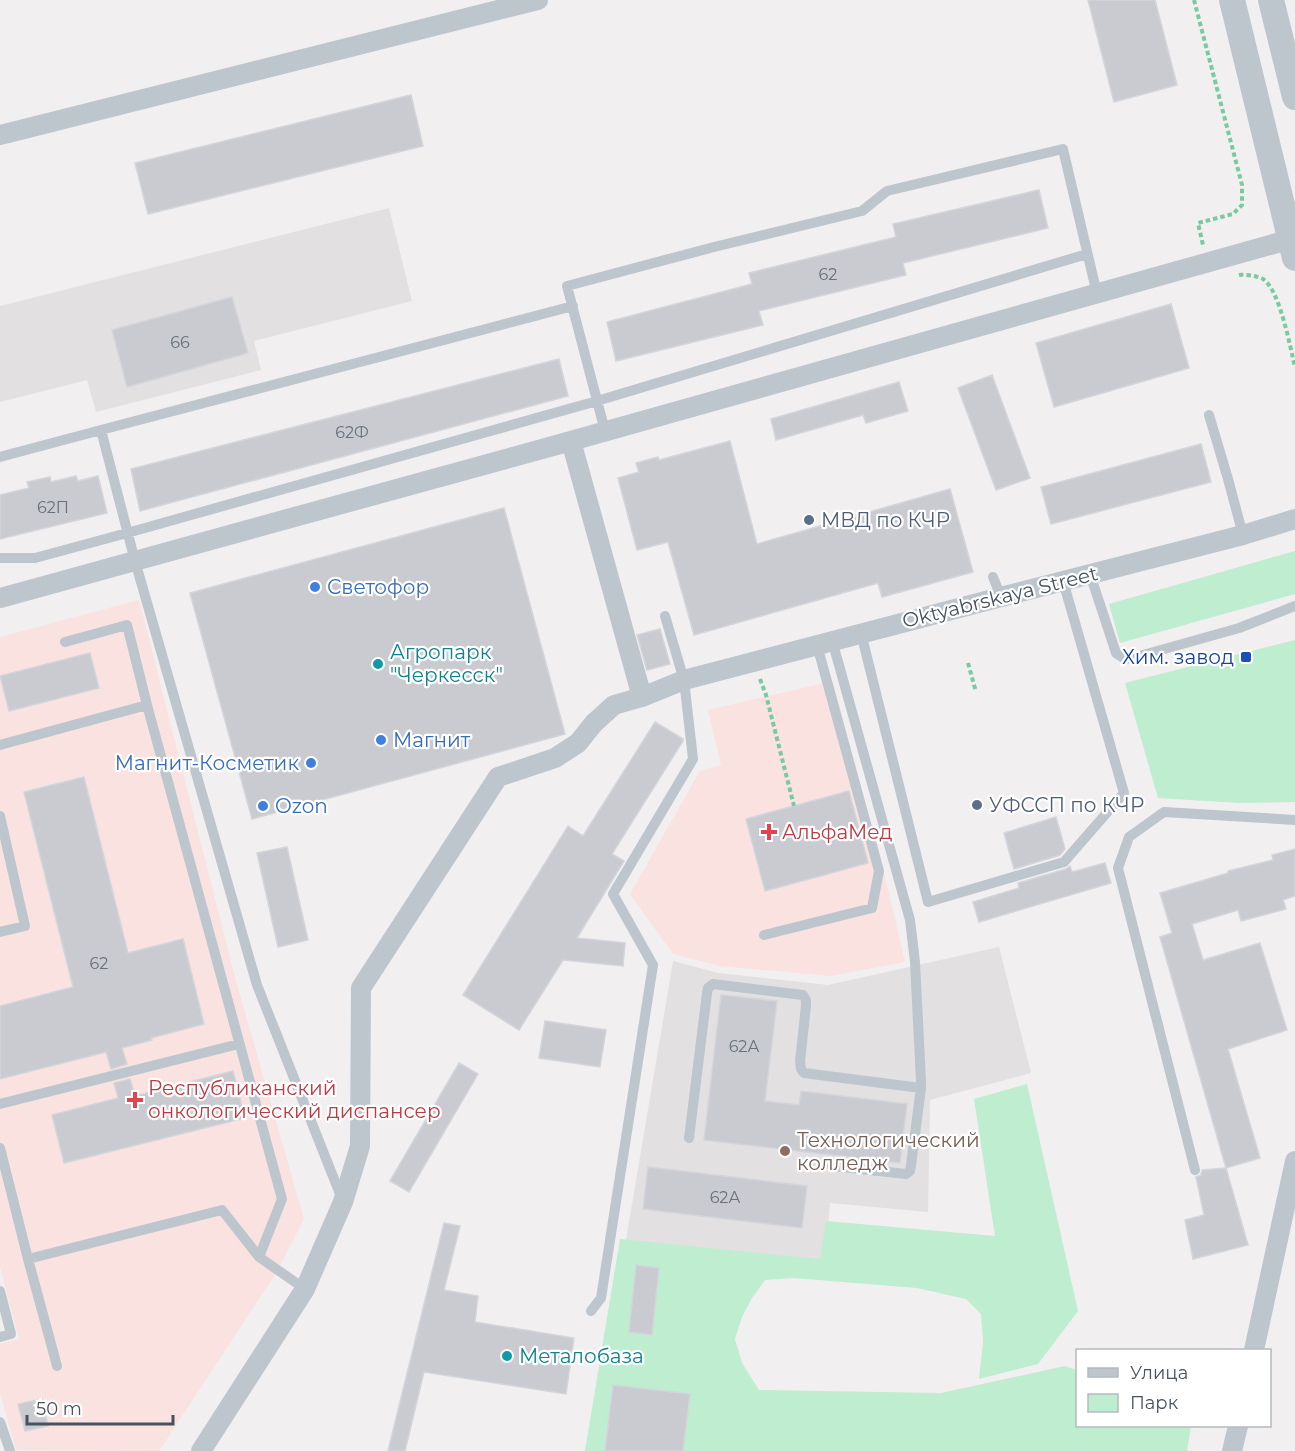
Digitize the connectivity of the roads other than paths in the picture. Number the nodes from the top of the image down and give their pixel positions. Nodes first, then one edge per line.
1 (538, 0) edge
2 (1232, 0) edge
3 (1271, 0) edge
4 (1295, 97) edge
5 (0, 135) edge
6 (1294, 245) edge
7 (1087, 254) junction
8 (1096, 294) junction
9 (573, 306) junction
10 (597, 401) junction
11 (1209, 415) dead end
12 (101, 430) junction
13 (605, 431) junction
14 (571, 441) junction
15 (0, 457) edge
16 (1295, 519) edge
17 (128, 533) junction
18 (1243, 535) junction
19 (0, 558) edge
20 (135, 561) junction
21 (1090, 574) junction
22 (993, 577) dead end
23 (1063, 581) junction
24 (1000, 597) junction
25 (0, 598) edge
26 (1295, 606) edge
27 (665, 616) dead end
28 (861, 633) junction
29 (65, 642) dead end
30 (825, 643) junction
31 (684, 680) junction
32 (642, 697) junction
33 (147, 705) junction
34 (0, 745) edge
35 (0, 816) edge
36 (1295, 820) edge
37 (0, 932) edge
38 (764, 935) dead end
39 (239, 1044) junction
40 (921, 1088) junction
41 (0, 1104) edge
42 (689, 1138) dead end
43 (0, 1148) edge
44 (1295, 1161) edge
45 (832, 1166) dead end
46 (1195, 1170) dead end
47 (343, 1203) junction
48 (259, 1257) junction
49 (28, 1259) junction
50 (305, 1289) junction
51 (0, 1291) edge
52 (591, 1311) dead end
53 (0, 1337) edge
54 (1254, 1349) edge
55 (57, 1366) dead end
56 (0, 1422) edge
57 (1238, 1427) edge
58 (10, 1451) edge
59 (201, 1451) edge
60 (1232, 1451) edge

1 - 5 street
2 - 6 street
3 - 4 street
6 - 8 street
7 - 8 lane
7 - 9 lane
7 - 10 lane
8 - 13 street
9 - 10 lane
9 - 12 lane
10 - 13 lane
10 - 17 lane
11 - 18 lane
12 - 15 lane
12 - 17 lane
13 - 14 street
14 - 20 street
14 - 32 street
16 - 18 street, Oktyabrskaya Street
17 - 19 lane
17 - 20 lane
18 - 21 street, Oktyabrskaya Street
20 - 25 street
20 - 47 lane
21 - 23 street, Oktyabrskaya Street
21 - 26 lane
22 - 24 lane
23 - 24 street, Oktyabrskaya Street
23 - 28 lane
24 - 28 street, Oktyabrskaya Street
27 - 31 lane
28 - 30 street, Oktyabrskaya Street
29 - 33 lane
30 - 31 street, Oktyabrskaya Street
30 - 38 lane
30 - 40 lane
31 - 32 street, Oktyabrskaya Street
31 - 52 lane
32 - 47 street, Oktyabrskaya Street
33 - 34 lane
33 - 39 lane
35 - 37 lane
36 - 46 lane
39 - 41 lane
39 - 48 lane
40 - 42 lane
40 - 45 lane
43 - 49 lane
44 - 54 street
47 - 50 street, Oktyabrskaya Street
48 - 49 lane
48 - 50 lane
49 - 55 lane
50 - 59 street, Oktyabrskaya Street
51 - 53 lane
56 - 58 lane
57 - 60 street

